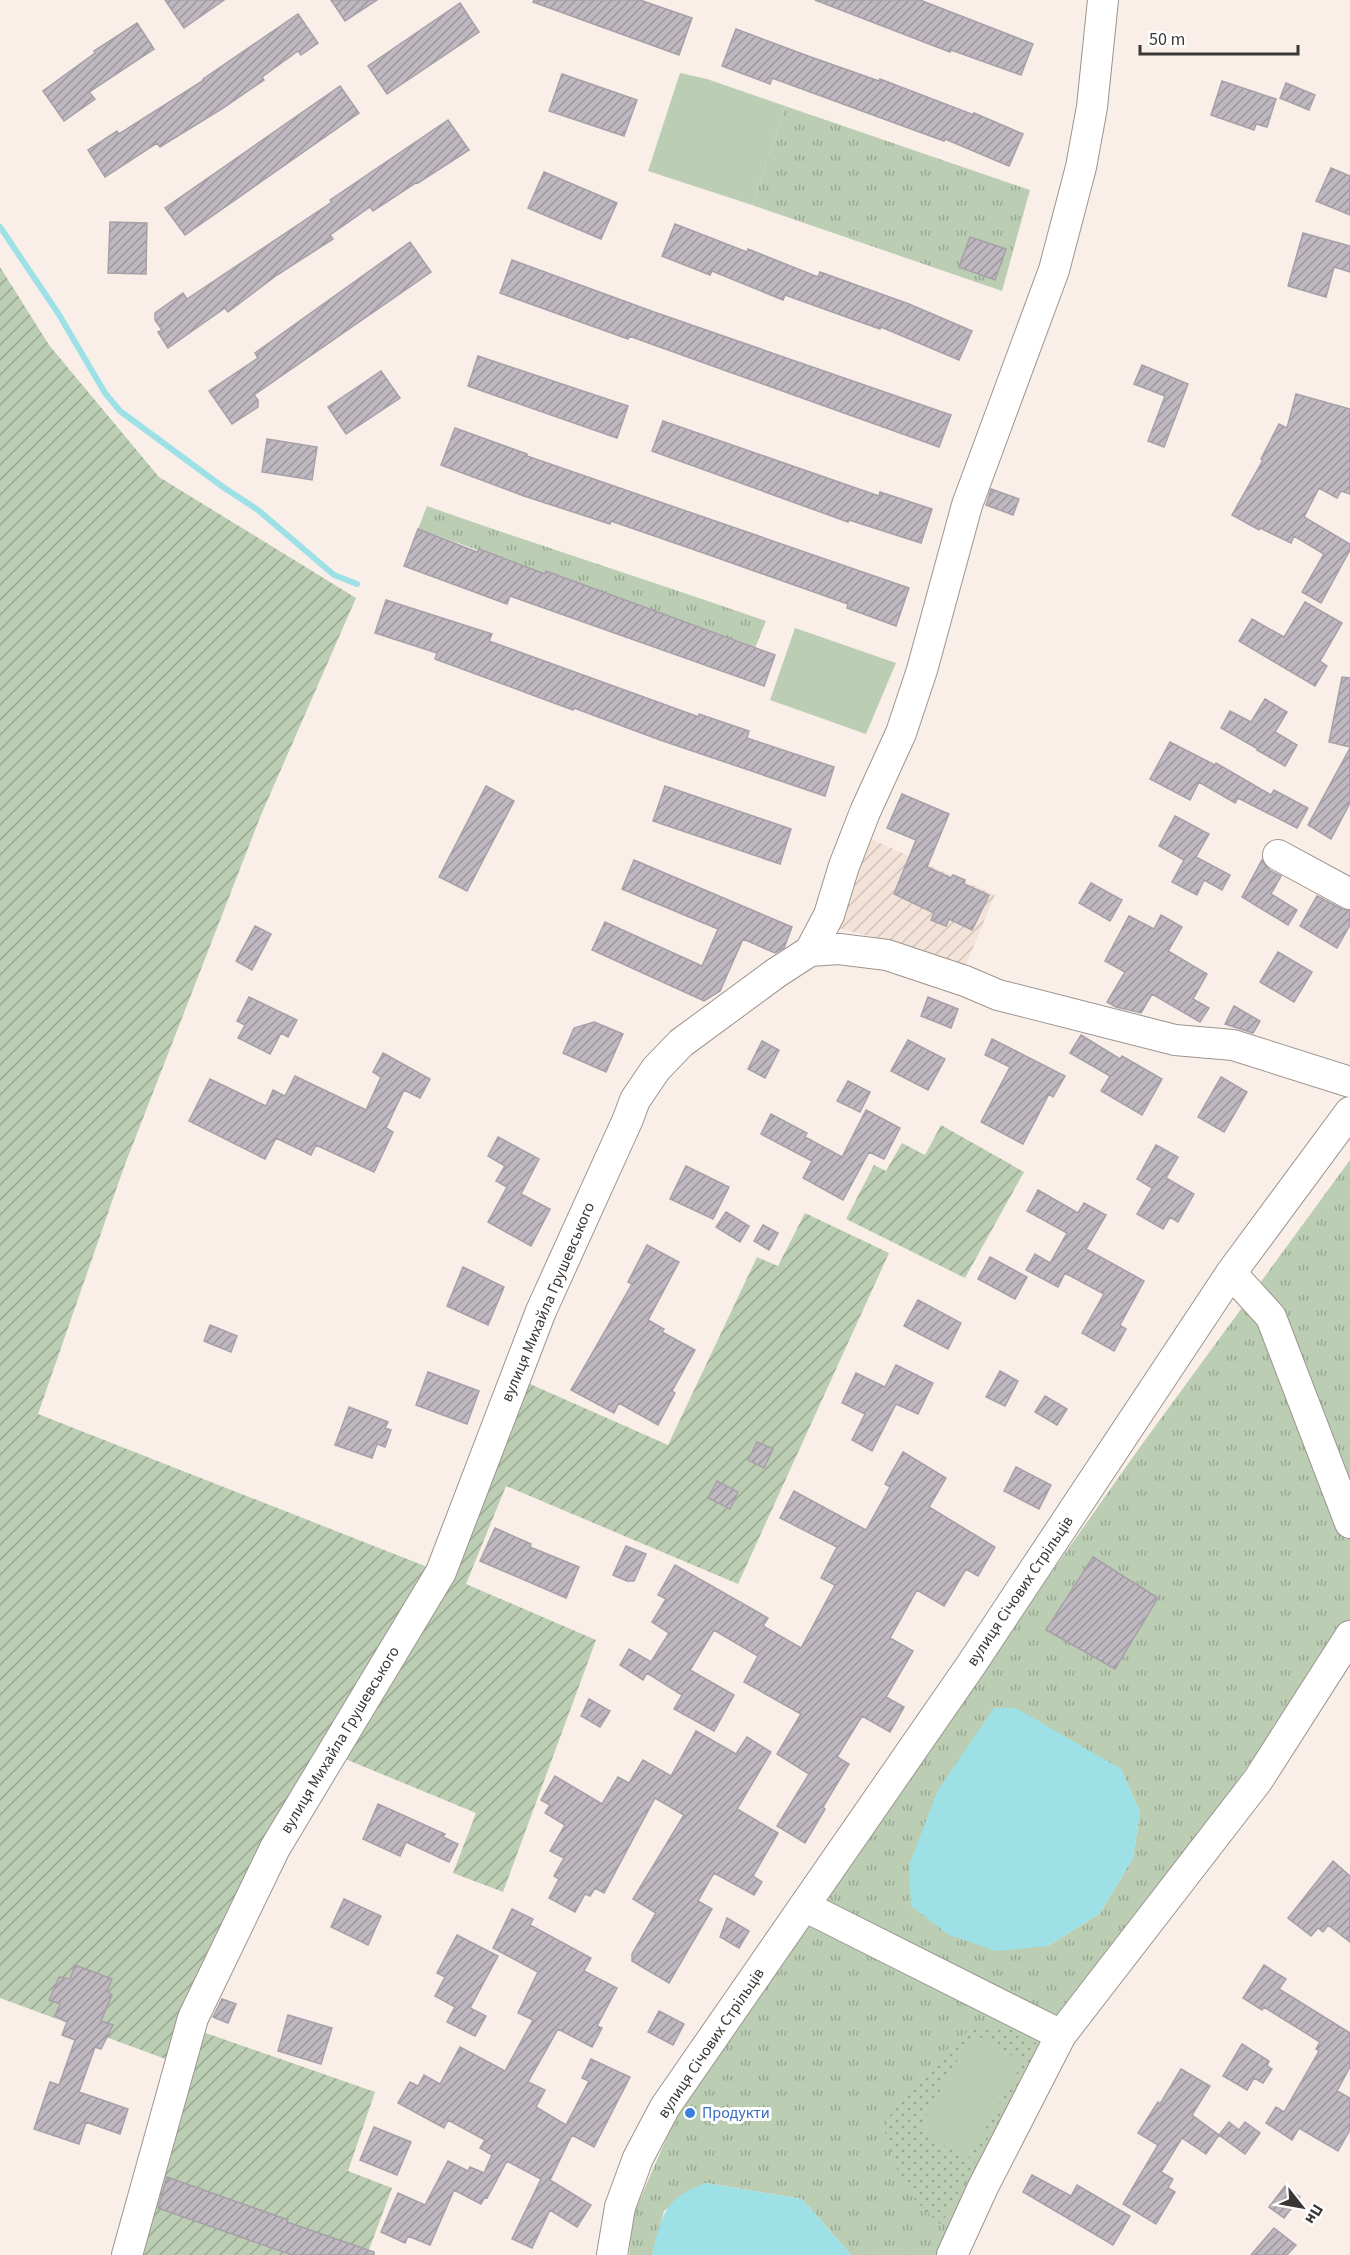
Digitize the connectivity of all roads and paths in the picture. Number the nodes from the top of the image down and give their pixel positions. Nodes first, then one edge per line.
1 (1097, 2) edge
2 (1278, 855) dead end
3 (1350, 894) edge
4 (810, 951) junction
5 (1350, 1082) edge
6 (1350, 1112) edge
7 (1231, 1273) junction
8 (1350, 1523) edge
9 (1350, 1636) edge
10 (804, 1906) junction
11 (1061, 2036) junction
12 (127, 2255) edge
13 (612, 2255) edge
14 (952, 2255) edge

1 - 4 street
2 - 3 street
4 - 5 street
4 - 12 street, вулиця Михайла Грушевського
6 - 7 street, вулиця Січових Стрільців
7 - 8 street
7 - 10 street, вулиця Січових Стрільців
9 - 11 street
10 - 11 street
10 - 13 street, вулиця Січових Стрільців
11 - 14 street

